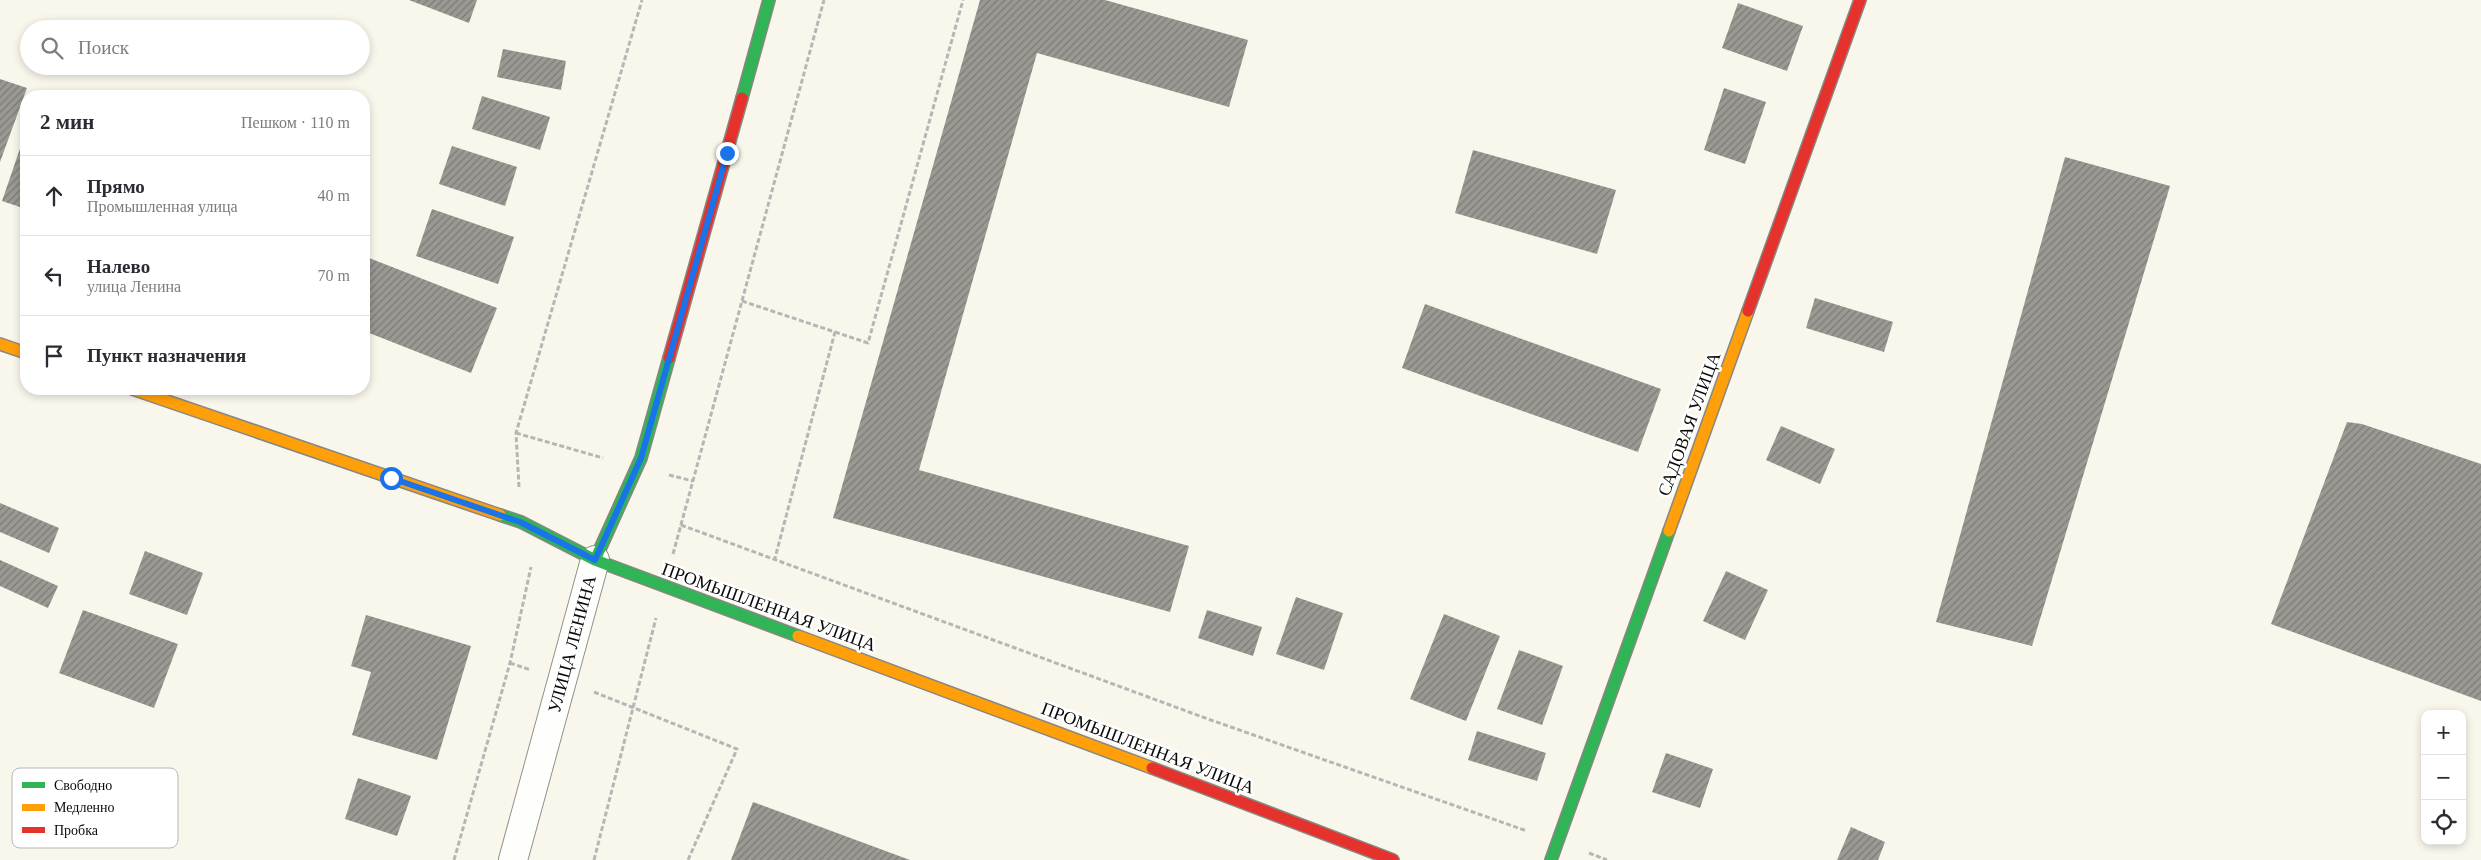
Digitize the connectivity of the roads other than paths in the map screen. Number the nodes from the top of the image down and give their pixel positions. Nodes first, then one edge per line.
1 (769, 0) edge
2 (1860, 0) edge
3 (0, 344) edge
4 (20, 351) edge
5 (150, 395) edge
6 (595, 560) junction
7 (513, 860) edge
8 (1393, 860) edge
9 (1551, 860) edge

1 - 6 street, УЛИЦА ЛЕНИНА
2 - 9 street, САДОВАЯ УЛИЦА
3 - 4 street
5 - 6 street, ПРОМЫШЛЕННАЯ УЛИЦА
6 - 7 street, УЛИЦА ЛЕНИНА
6 - 8 street, ПРОМЫШЛЕННАЯ УЛИЦА

